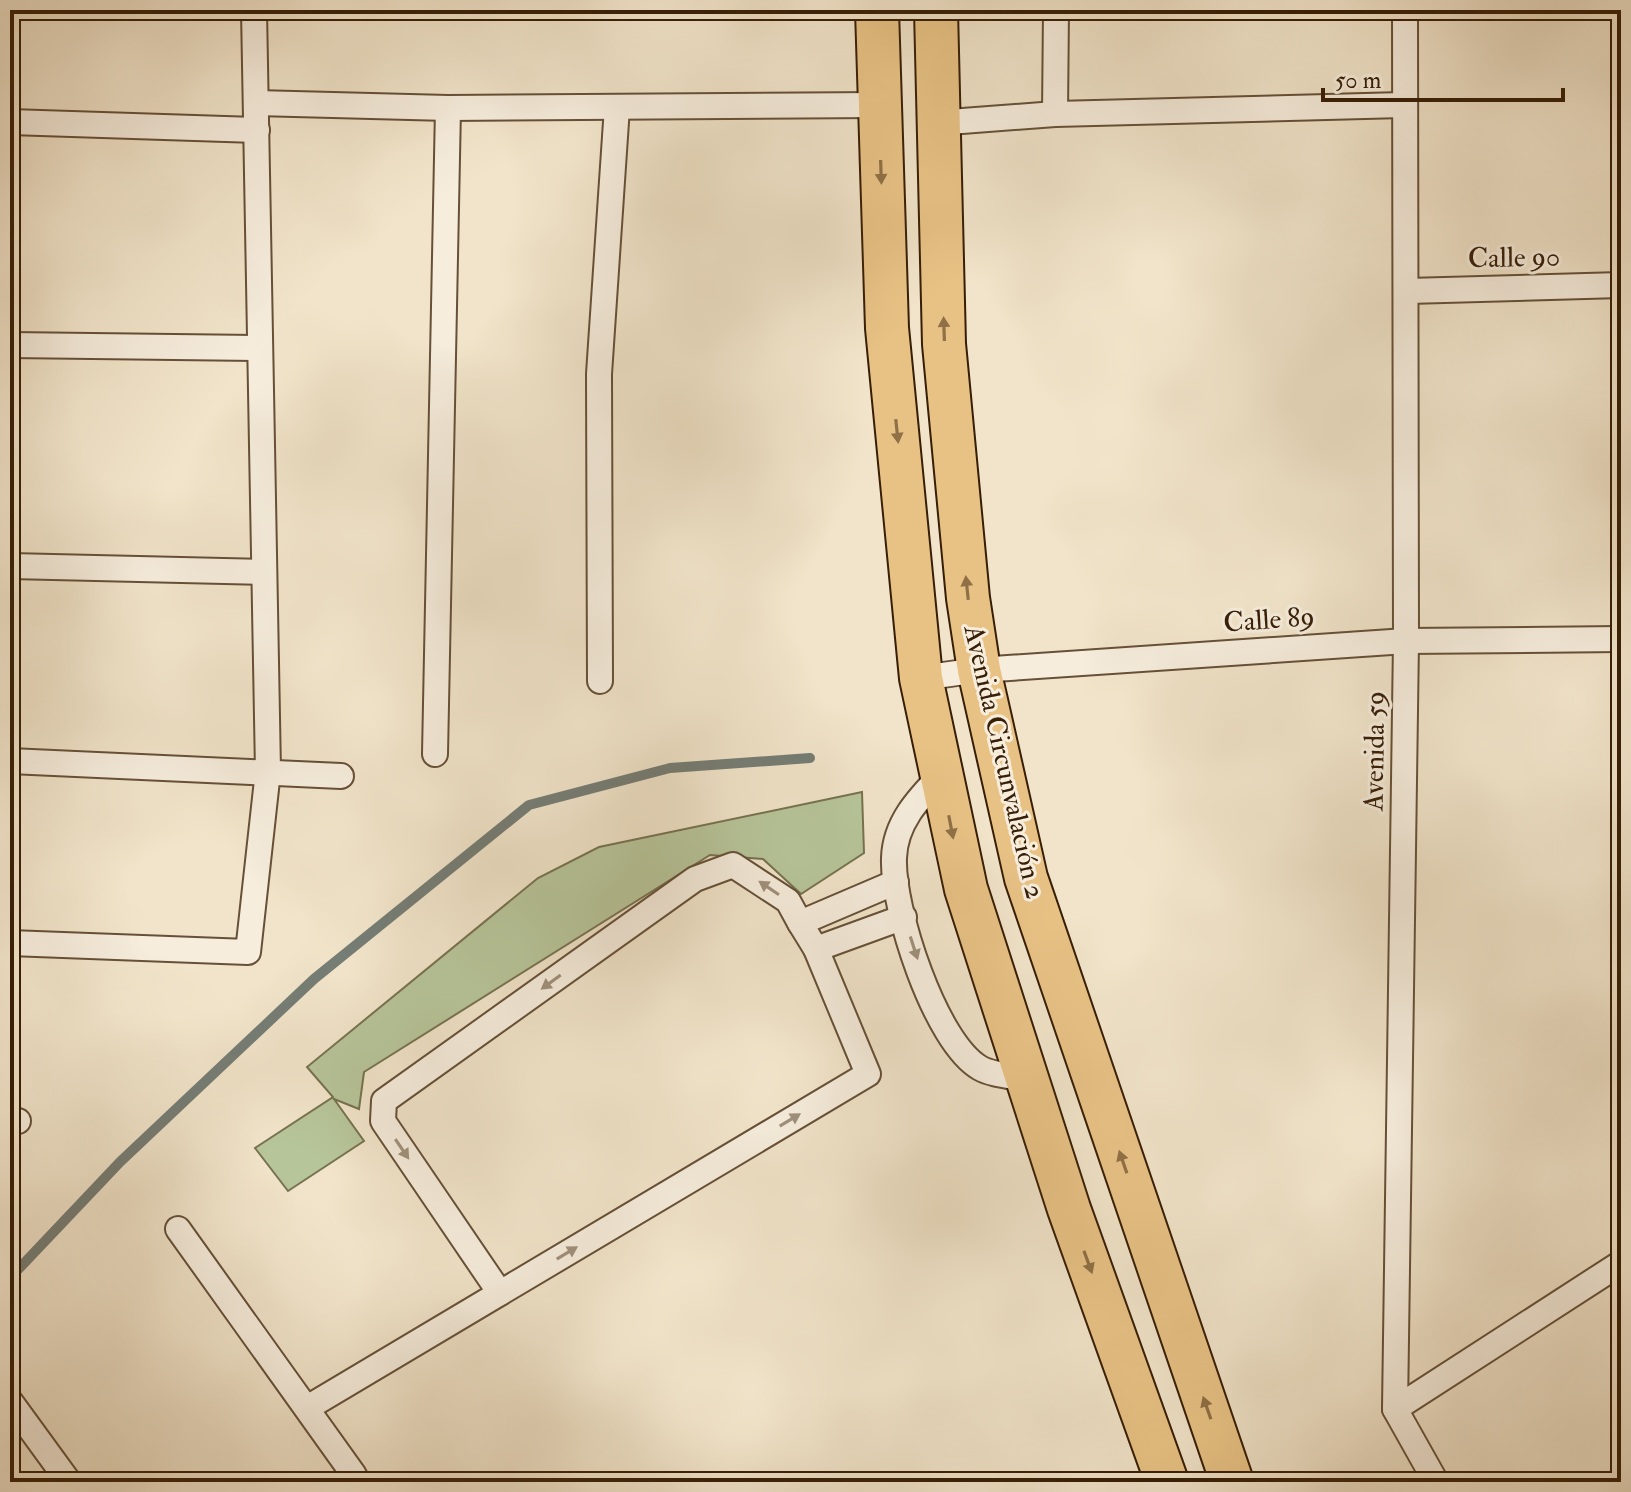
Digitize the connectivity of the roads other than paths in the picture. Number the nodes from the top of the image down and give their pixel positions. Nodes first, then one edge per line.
1 (254, 10) edge
2 (877, 10) edge
3 (936, 10) edge
4 (1056, 10) edge
5 (1405, 10) edge
6 (256, 103) junction
7 (878, 105) junction
8 (1403, 105) junction
9 (617, 107) junction
10 (448, 108) junction
11 (1055, 114) junction
12 (10, 122) edge
13 (936, 123) junction
14 (257, 130) junction
15 (1621, 285) edge
16 (1408, 291) junction
17 (10, 345) edge
18 (260, 348) junction
19 (10, 566) edge
20 (264, 572) junction
21 (1621, 639) edge
22 (1406, 641) junction
23 (979, 670) junction
24 (921, 678) junction
25 (600, 681) dead end
26 (435, 754) dead end
27 (10, 761) edge
28 (268, 771) junction
29 (941, 775) junction
30 (341, 776) dead end
31 (896, 882) junction
32 (904, 917) junction
33 (800, 923) junction
34 (10, 943) edge
35 (816, 949) junction
36 (1027, 1079) junction
37 (178, 1229) dead end
38 (1621, 1263) edge
39 (500, 1293) junction
40 (10, 1401) edge
41 (307, 1408) junction
42 (1395, 1409) junction
43 (354, 1475) dead end
44 (69, 1482) edge
45 (1167, 1482) edge
46 (1232, 1482) edge
47 (1436, 1482) edge

1 - 6 street
2 - 7 highway, Avenida Circunvalación 2
3 - 13 highway, Avenida Circunvalación 2
4 - 11 street
5 - 8 street, Avenida 59
6 - 10 street
6 - 14 street
7 - 9 street
7 -> 24 highway, Avenida Circunvalación 2
8 - 11 street
8 - 16 street, Avenida 59
9 - 10 street
9 - 25 street
10 - 26 street
11 - 13 street
12 - 14 street
23 -> 13 highway, Avenida Circunvalación 2
14 - 18 street
15 - 16 street, Calle 90
16 - 22 street, Avenida 59
17 - 18 street
18 - 20 street
19 - 20 street
20 - 28 street
21 - 22 street, Calle 89
22 - 23 street, Calle 89
22 - 42 street, Avenida 59
23 - 24 street, Calle 89
46 -> 23 highway, Avenida Circunvalación 2
24 - 29 highway, Avenida Circunvalación 2
27 - 28 street
28 - 30 street
28 - 34 street
29 - 31 street
29 -> 36 highway, Avenida Circunvalación 2
31 - 32 street
31 - 33 street
32 - 35 street
32 -> 36 street
33 - 35 street
33 -> 39 street
39 -> 35 street
36 -> 45 highway, Avenida Circunvalación 2
37 - 41 street
38 - 42 street
39 - 41 street
40 - 44 street
41 - 43 street
42 - 47 street

